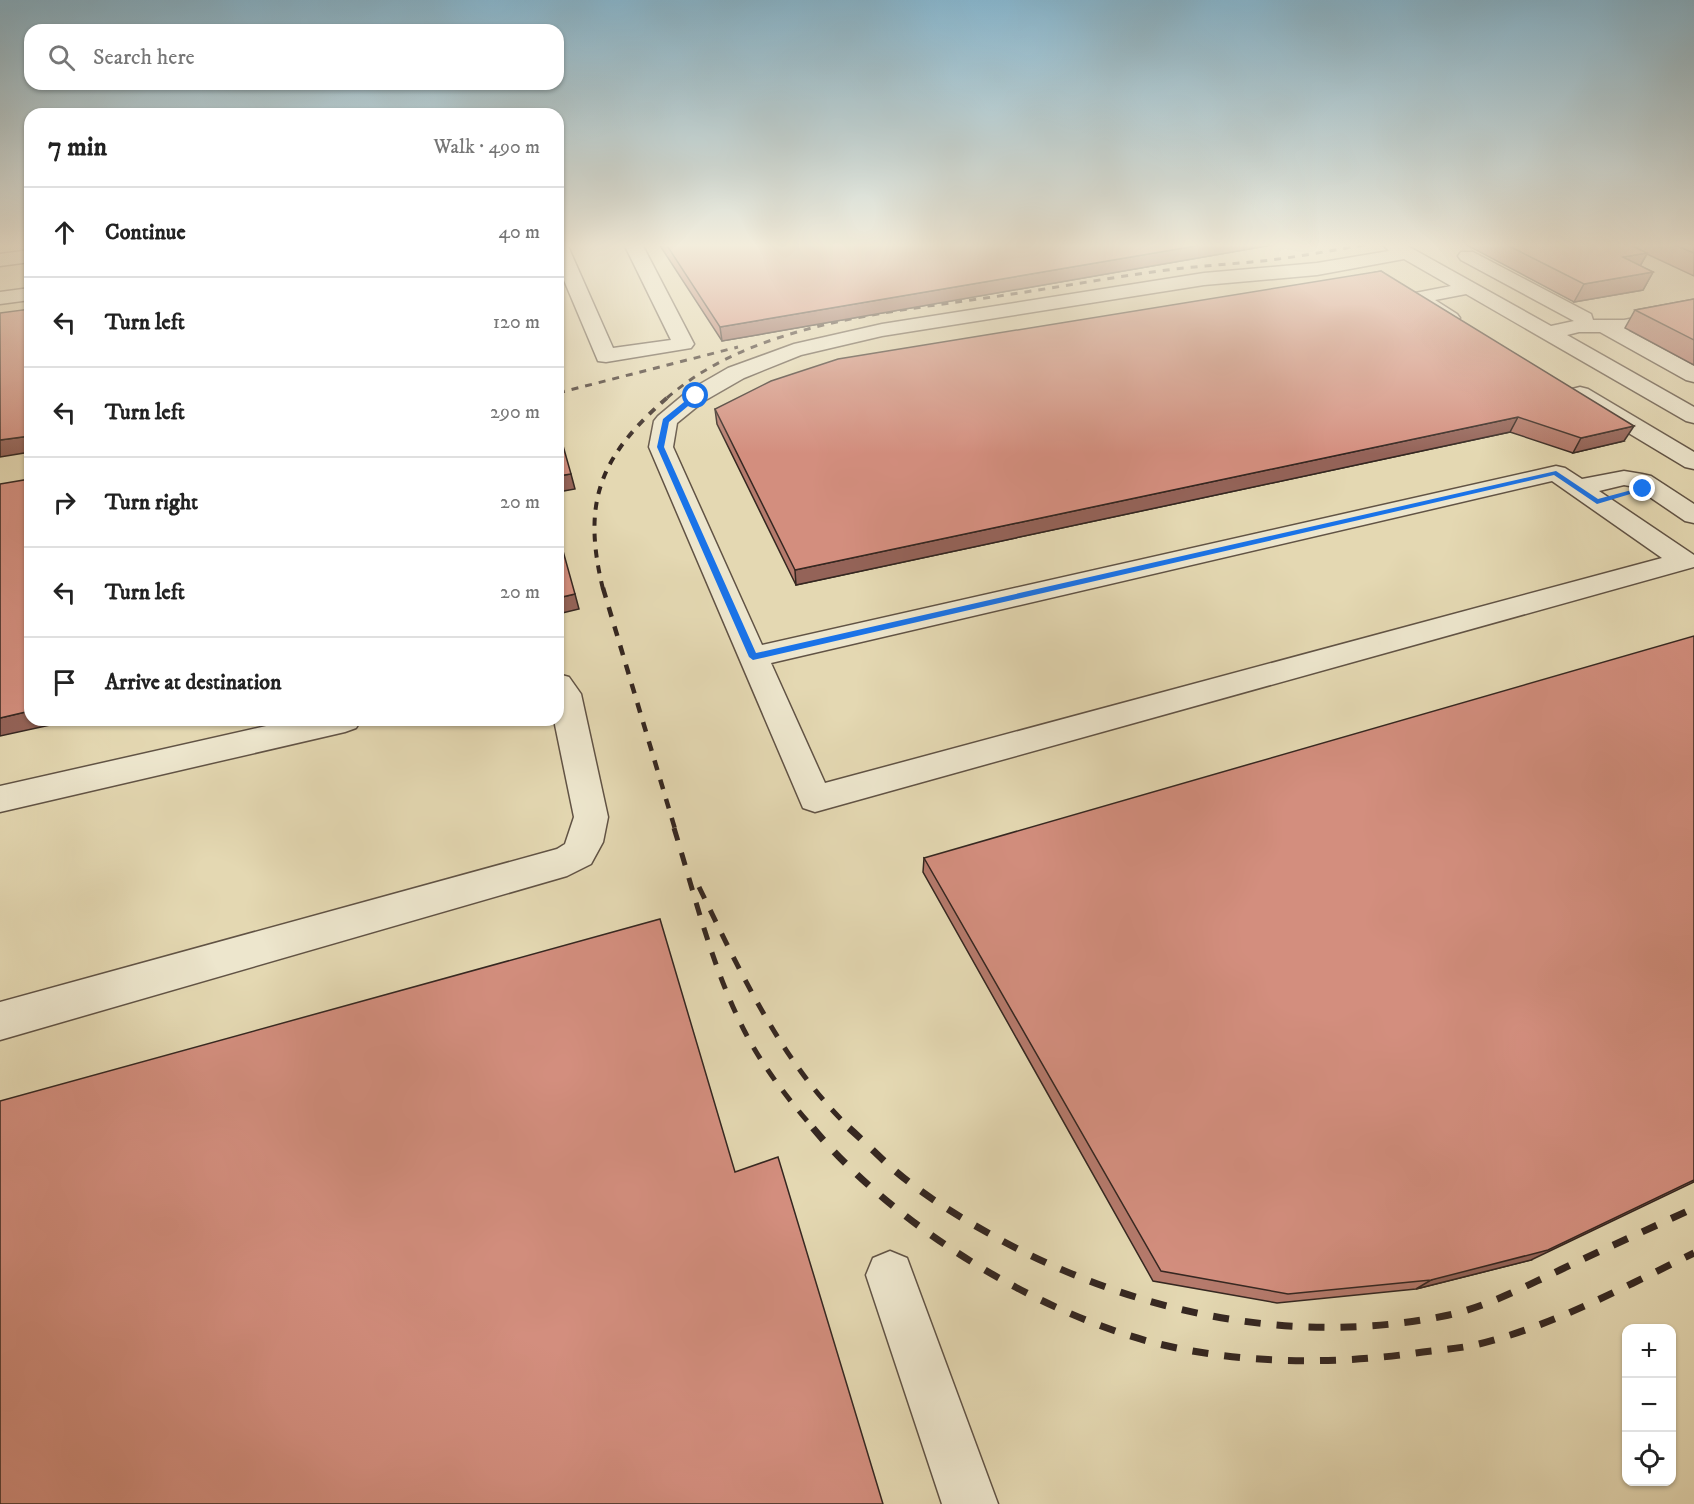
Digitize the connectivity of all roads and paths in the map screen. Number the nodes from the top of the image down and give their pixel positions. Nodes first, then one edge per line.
1 (588, 314) edge
2 (669, 314) edge
3 (982, 314) edge
4 (1445, 314) edge
5 (1516, 314) edge
6 (1568, 314) edge
7 (1590, 314) edge
8 (1688, 314) edge
9 (1581, 322) junction
10 (1468, 328) edge
11 (1607, 328) junction
12 (1549, 333) junction
13 (1694, 375) edge
14 (1561, 383) edge
15 (1694, 416) edge
16 (1694, 462) edge
17 (1694, 467) edge
18 (1642, 480) junction
19 (1587, 494) junction
20 (1694, 514) edge
21 (753, 657) junction
22 (564, 693) edge
23 (319, 726) edge
24 (0, 799) edge
25 (0, 1021) edge
26 (890, 1275) dead end
27 (970, 1504) edge

1 - 2 street
3 - 21 street
4 - 10 street
5 - 12 street
6 - 9 street
7 - 9 street
8 - 11 street
9 - 11 street
9 - 12 street
11 - 13 street
12 - 15 street
14 - 16 street
17 - 18 street
18 - 19 street
18 - 20 street
19 - 21 street
19 - 21 street
22 - 25 street
23 - 24 street
26 - 27 street

